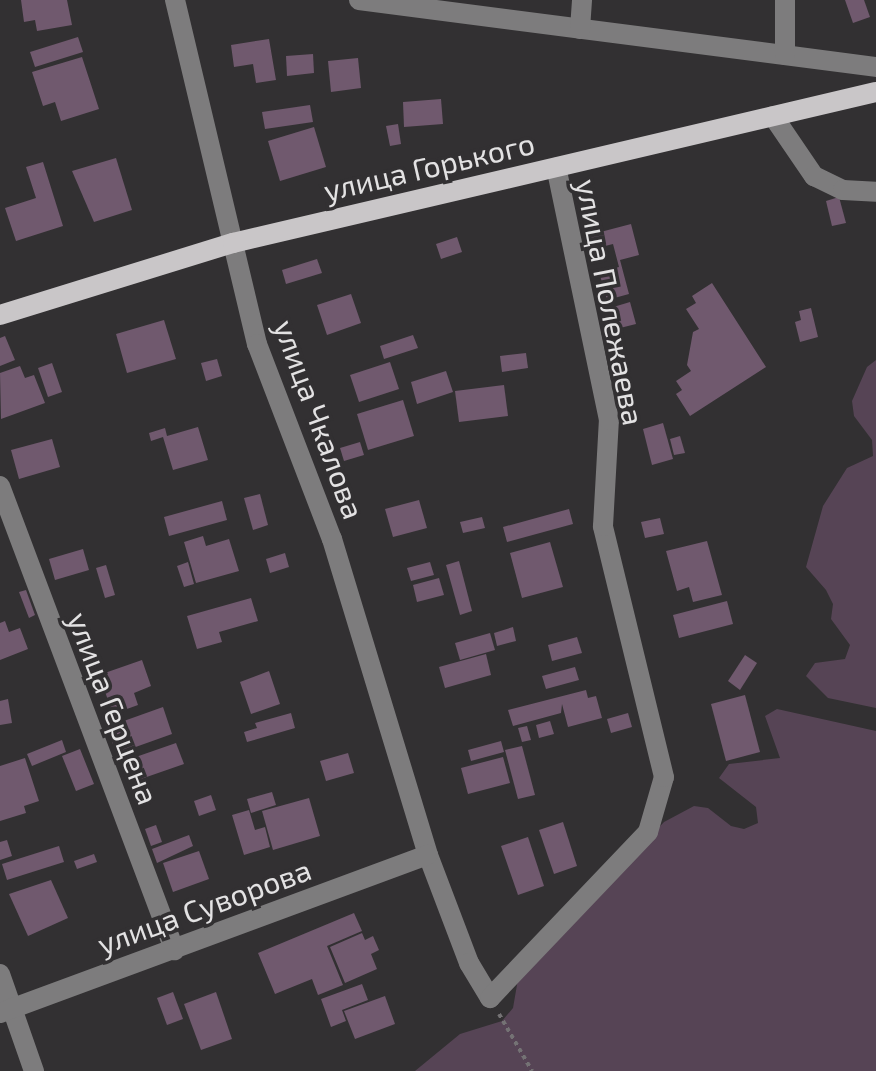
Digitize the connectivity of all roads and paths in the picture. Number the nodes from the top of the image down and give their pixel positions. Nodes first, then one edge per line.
1 (175, 0) edge
2 (359, 0) edge
3 (582, 0) edge
4 (785, 0) edge
5 (580, 29) junction
6 (785, 55) junction
7 (876, 67) edge
8 (876, 92) edge
9 (773, 116) junction
10 (556, 167) junction
11 (876, 192) edge
12 (233, 243) junction
13 (0, 315) edge
14 (0, 486) edge
15 (428, 855) junction
16 (174, 950) junction
17 (0, 974) edge
18 (490, 998) joint
19 (6, 1011) edge
20 (502, 1021) dead end
21 (34, 1071) edge
22 (532, 1071) edge

1 - 12 street, улица Чкалова
2 - 5 street
3 - 5 street
4 - 6 street
5 - 6 street
6 - 7 street
8 - 9 main road, улица Горького
9 - 10 main road, улица Горького
9 - 11 street
10 - 12 main road, улица Горького
10 - 18 street, улица Полежаева
12 - 13 main road, улица Горького
12 - 15 street, улица Чкалова
14 - 16 street, улица Герцена
15 - 16 street, улица Суворова
15 - 18 street, улица Чкалова
16 - 19 street, улица Суворова
17 - 19 street
19 - 21 street
20 - 22 path

